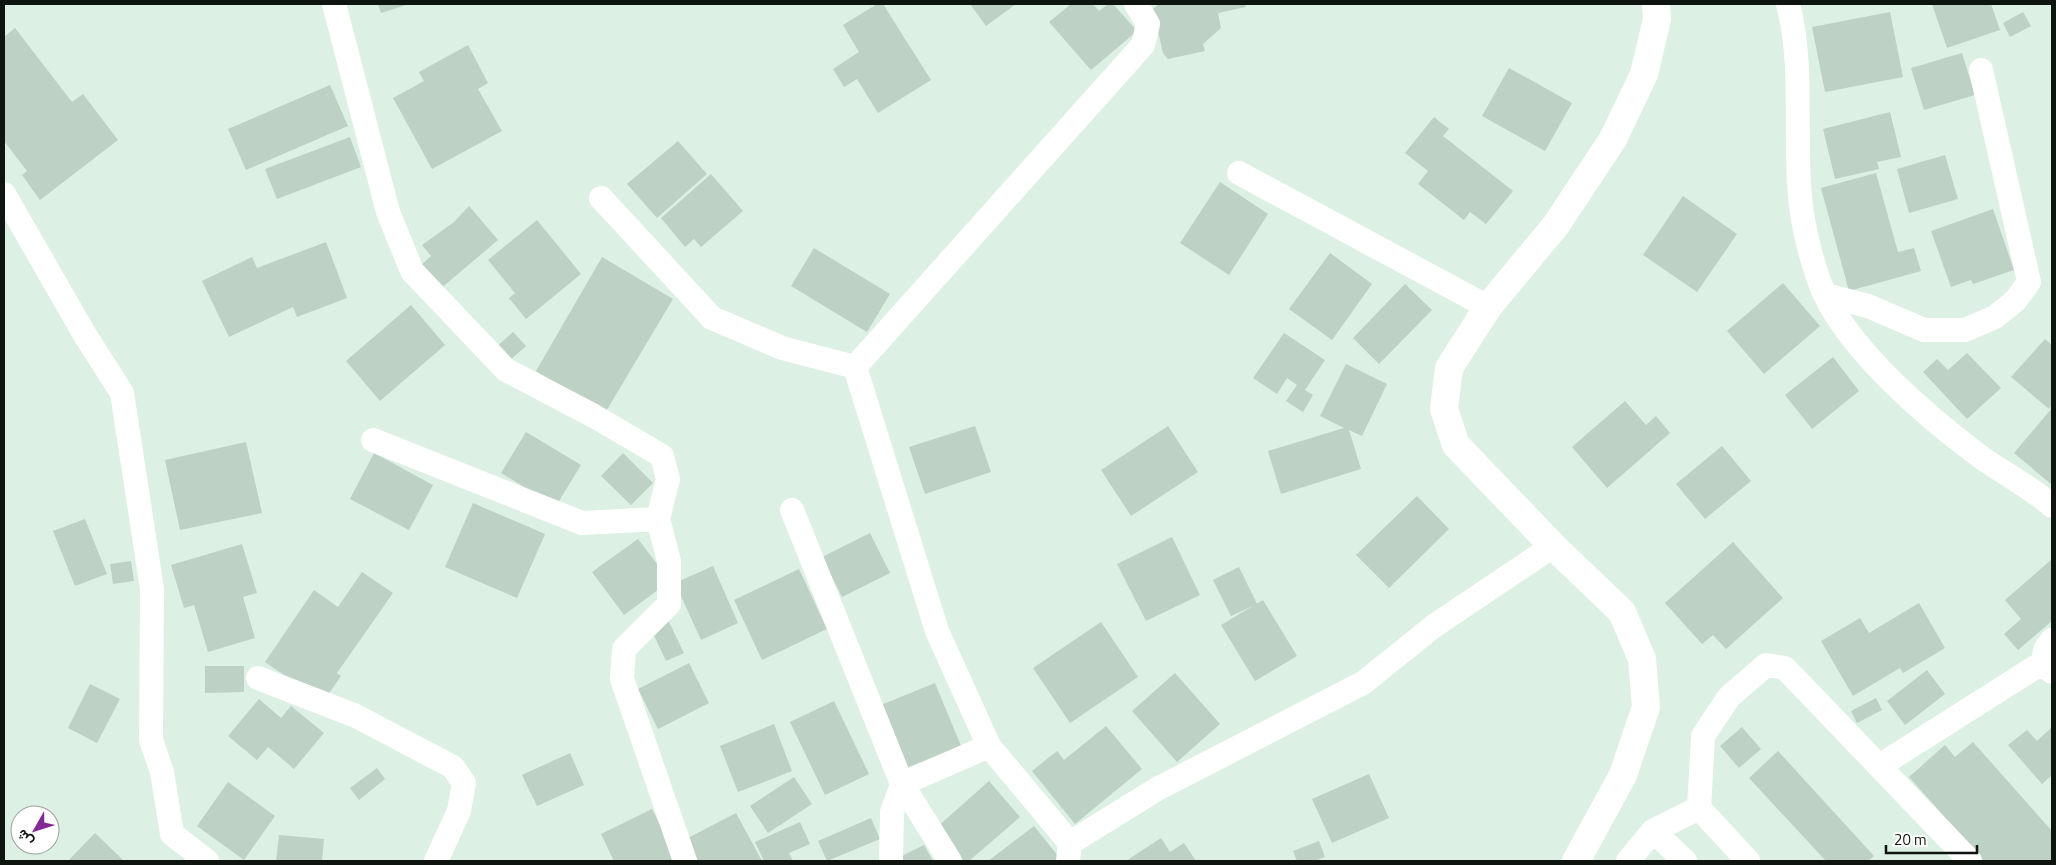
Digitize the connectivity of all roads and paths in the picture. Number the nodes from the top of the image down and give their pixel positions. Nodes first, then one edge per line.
1 (334, 4) edge
2 (1136, 4) edge
3 (1656, 4) edge
4 (1788, 4) edge
5 (1981, 70) dead end
6 (1239, 173) dead end
7 (4, 194) edge
8 (601, 198) dead end
9 (1825, 295) junction
10 (1488, 307) junction
11 (855, 367) junction
12 (374, 440) dead end
13 (2052, 506) edge
14 (792, 510) dead end
15 (658, 519) junction
16 (1553, 546) junction
17 (2052, 640) edge
18 (2047, 668) edge
19 (258, 678) dead end
20 (989, 746) junction
21 (1881, 766) junction
22 (902, 784) junction
23 (1699, 808) junction
24 (1653, 831) junction
25 (1069, 852) edge
26 (207, 861) edge
27 (436, 861) edge
28 (685, 861) edge
29 (891, 861) edge
30 (950, 861) edge
31 (1576, 861) edge
32 (1628, 861) edge
33 (1685, 861) edge
34 (1748, 861) edge
35 (1970, 861) edge

1 - 15 street
2 - 11 street
3 - 10 main road
4 - 9 street
5 - 9 street
6 - 10 street
7 - 26 street
8 - 11 street
9 - 13 street
10 - 16 main road
11 - 20 street
12 - 15 street
14 - 22 street
15 - 28 street
16 - 25 street
16 - 31 main road
17 - 18 street
18 - 21 street
19 - 27 street
20 - 22 street
20 - 25 street
21 - 23 street
21 - 35 street
22 - 29 street
22 - 30 street
23 - 24 street
23 - 34 street
24 - 32 street
24 - 33 street

